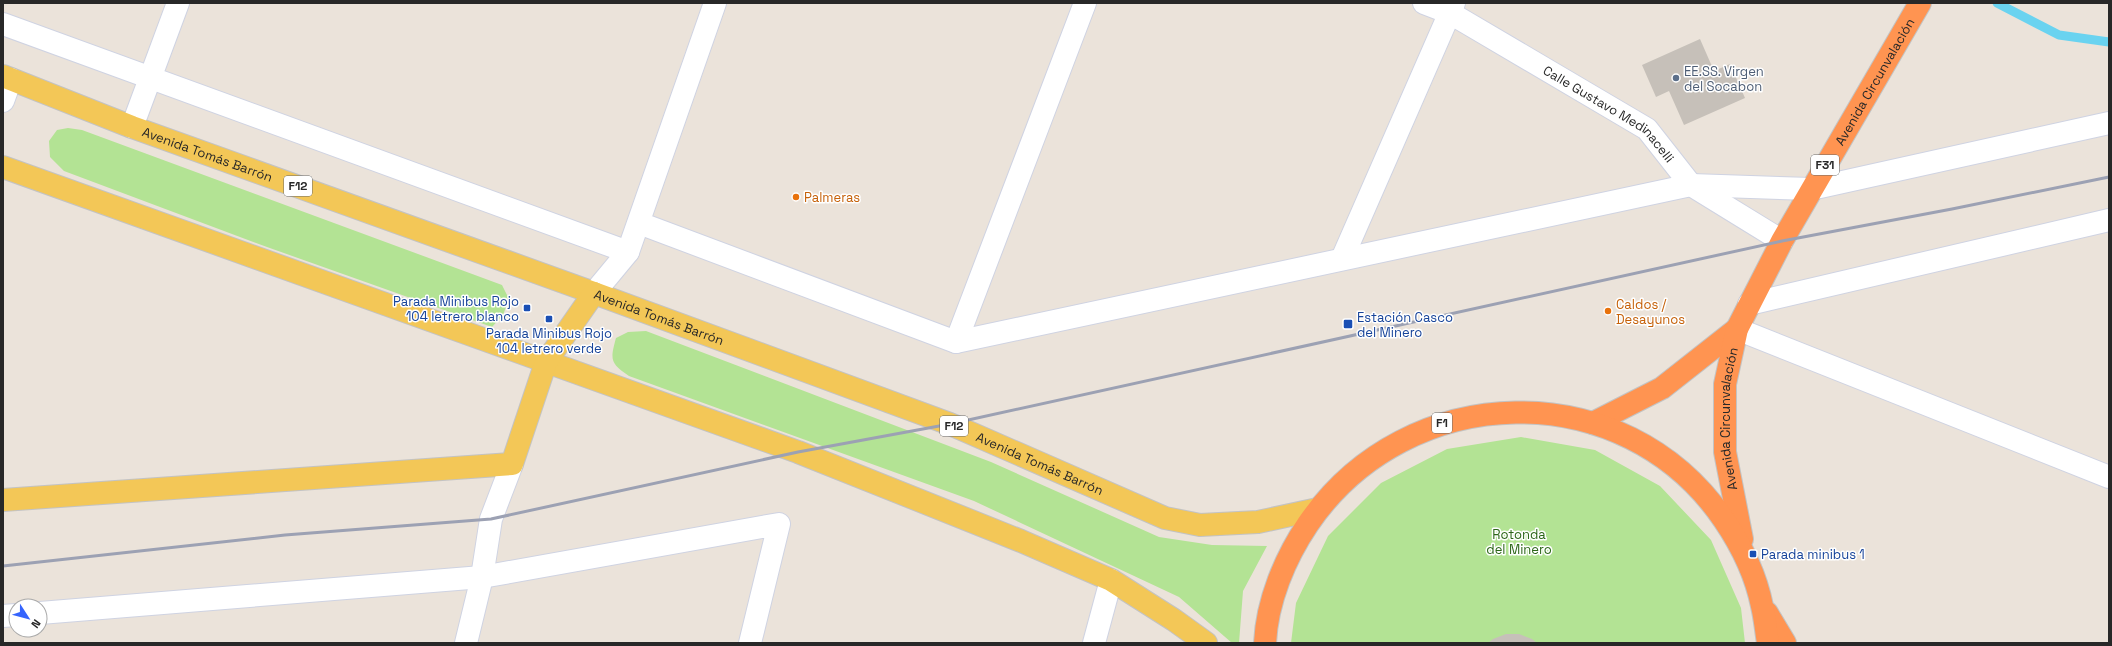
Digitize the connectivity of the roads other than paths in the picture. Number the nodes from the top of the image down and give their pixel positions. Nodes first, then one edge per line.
1 (178, 3) edge
2 (1085, 3) edge
3 (1424, 3) edge
4 (1920, 3) edge
5 (717, 5) edge
6 (1452, 8) edge
7 (3, 24) edge
8 (7, 78) edge
9 (150, 78) junction
10 (3, 101) edge
11 (2109, 123) edge
12 (132, 126) junction
13 (3, 167) edge
14 (1691, 185) junction
15 (1811, 189) junction
16 (2109, 220) edge
17 (639, 223) junction
18 (1782, 241) junction
19 (628, 252) junction
20 (1342, 259) junction
21 (594, 293) junction
22 (1749, 304) junction
23 (1737, 329) junction
24 (956, 342) junction
25 (546, 362) junction
26 (1593, 423) junction
27 (512, 464) junction
28 (2109, 477) edge
29 (3, 500) edge
30 (1318, 510) junction
31 (1745, 556) junction
32 (482, 578) junction
33 (1111, 580) junction
34 (1762, 605) junction
35 (48, 612) edge
36 (466, 643) edge
37 (750, 643) edge
38 (1094, 643) edge
39 (1206, 643) edge
40 (1265, 643) edge
41 (1768, 643) edge
42 (1785, 643) edge

1 - 9 street
2 - 24 street
3 - 6 street, Calle Gustavo Medinacelli
4 - 15 highway, Avenida Circunvalación / F31
5 - 17 street
6 - 14 street, Calle Gustavo Medinacelli
6 - 20 street
7 - 9 street
8 - 10 street
8 - 12 main road, Avenida Tomás Barrón / F12
9 - 12 street
9 - 19 street
11 - 15 street
12 - 21 main road, Avenida Tomás Barrón / F12
13 - 25 main road
14 - 15 street
14 - 18 street, Calle Gustavo Medinacelli
14 - 20 street
15 - 18 highway, Avenida Circunvalación / F31
16 - 22 street
17 - 19 street
17 - 24 street
18 - 22 highway, Avenida Circunvalación / F31
19 - 21 street
20 - 24 street
21 - 25 main road
21 - 30 main road, Avenida Tomás Barrón / F12
22 - 23 highway, Avenida Circunvalación / F31
23 - 26 highway, Avenida Circunvalación / F31
23 - 28 street
23 - 31 highway, Avenida Circunvalación / F31
25 - 27 main road
25 - 33 main road
26 - 30 highway, F1
26 - 31 highway, F1
27 - 29 main road
27 - 32 street
30 - 40 highway, F1
31 - 34 highway, F1
32 - 35 street
32 - 36 street
32 - 37 street
33 - 38 street
33 - 39 main road
34 - 41 highway, F1
34 - 42 highway, F1

